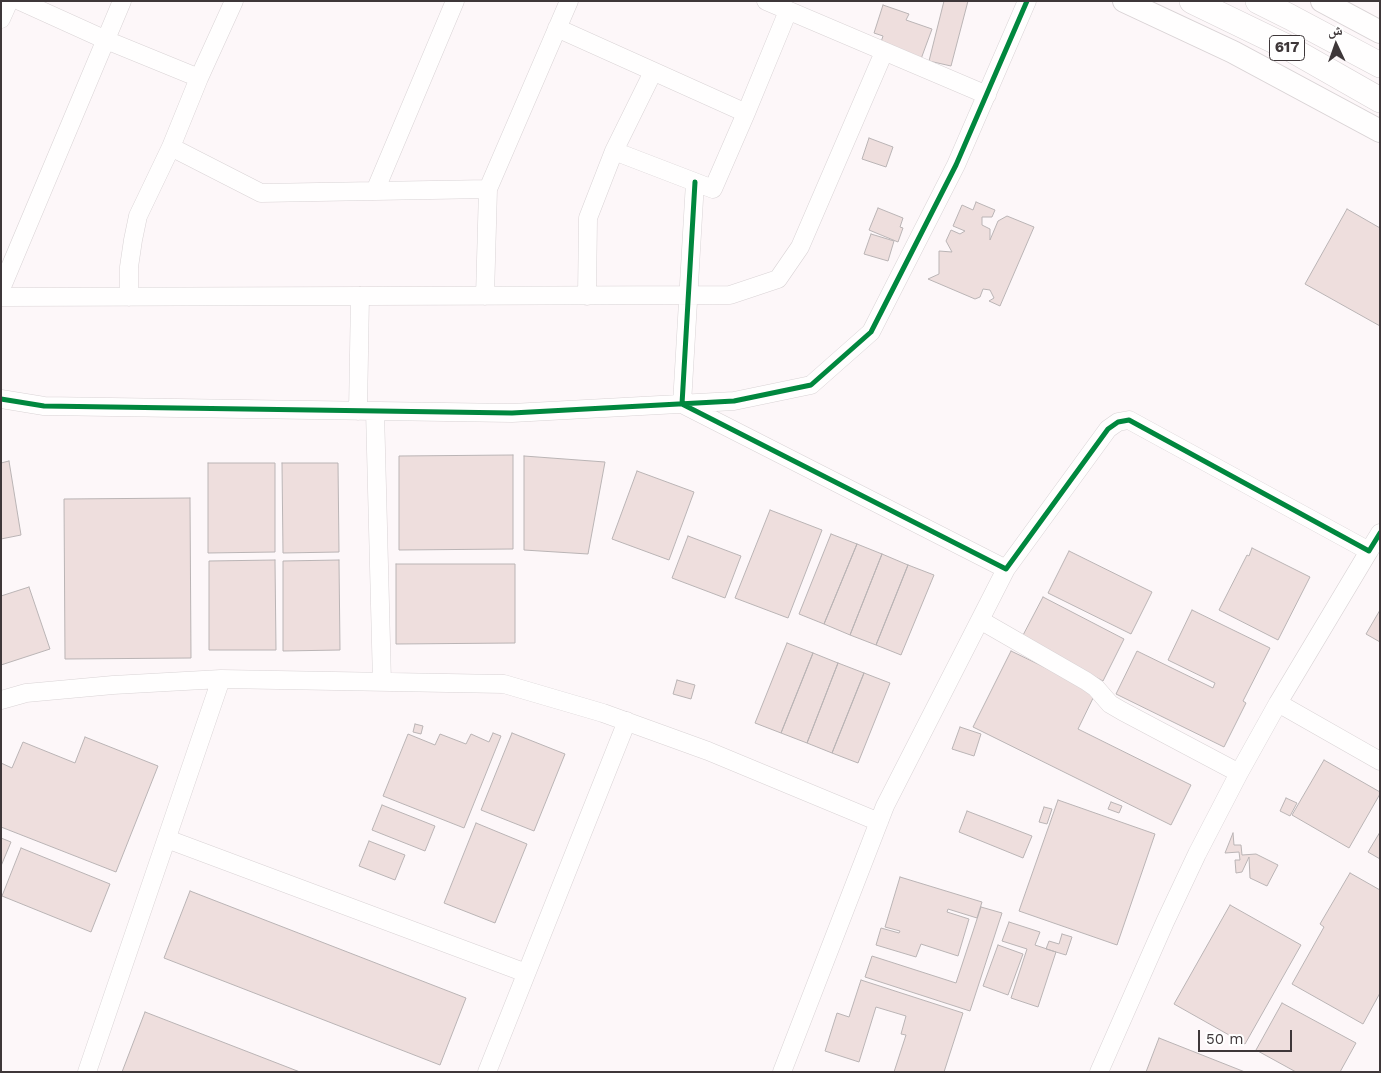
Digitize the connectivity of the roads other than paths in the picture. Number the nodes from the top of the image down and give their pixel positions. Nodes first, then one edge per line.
1 (9, 1) edge
2 (20, 1) edge
3 (122, 1) edge
4 (234, 1) edge
5 (455, 1) edge
6 (569, 1) edge
7 (766, 1) edge
8 (1027, 1) edge
9 (1124, 1) edge
10 (1192, 1) edge
11 (1258, 1) edge
12 (1322, 1) edge
13 (788, 10) junction
14 (1290, 17) junction
15 (1, 19) edge
16 (557, 28) junction
17 (1380, 32) edge
18 (106, 40) junction
19 (1286, 47) junction
20 (884, 52) junction
21 (1380, 58) edge
22 (1380, 65) edge
23 (654, 72) junction
24 (199, 78) junction
25 (987, 95) junction
26 (1380, 100) edge
27 (1380, 112) edge
28 (746, 114) junction
29 (1380, 131) edge
30 (171, 147) junction
31 (614, 151) junction
32 (695, 182) junction
33 (488, 189) junction
34 (376, 191) junction
35 (1, 289) edge
36 (1, 296) edge
37 (360, 296) junction
38 (485, 296) junction
39 (587, 296) junction
40 (688, 296) junction
41 (128, 297) junction
42 (1, 399) edge
43 (682, 404) junction
44 (366, 411) junction
45 (1380, 533) edge
46 (1370, 551) junction
47 (1006, 568) junction
48 (980, 620) junction
49 (221, 679) junction
50 (382, 682) junction
51 (1, 700) edge
52 (1278, 703) junction
53 (627, 721) junction
54 (1380, 761) edge
55 (1239, 773) junction
56 (879, 822) junction
57 (167, 839) junction
58 (526, 973) junction
59 (87, 1072) edge
60 (487, 1072) edge
61 (782, 1072) edge
62 (1099, 1072) edge

1 - 15 street
2 - 18 street
3 - 18 street
4 - 24 street
5 - 34 street
6 - 16 street
7 - 13 street
8 - 25 street
9 - 29 main road
10 - 19 highway, 617
11 - 14 highway, 617
12 - 17 main road
13 - 20 street
13 - 28 street
14 - 21 main road
14 - 22 highway, 617
16 - 23 street
16 - 33 street
18 - 24 street
18 - 35 street
19 - 26 highway, 617
19 - 27 main road
20 - 25 street
20 - 40 street
23 - 28 street
23 - 31 street
24 - 30 street
25 - 43 street
28 - 32 street
30 - 34 street
30 - 41 street
31 - 32 street
31 - 39 street
32 - 40 street
33 - 34 street
33 - 38 street
36 - 41 street
37 - 38 street
37 - 41 street
37 - 44 street
38 - 39 street
39 - 40 street
40 - 43 street
42 - 44 street
43 - 44 street
43 - 47 street
44 - 50 street
45 - 46 street
46 - 47 street
46 - 52 street
47 - 48 street
48 - 55 street
48 - 56 street
49 - 50 street
49 - 51 street
49 - 57 street
50 - 53 street
52 - 54 street
52 - 55 street
53 - 56 street
53 - 58 street
55 - 62 street
56 - 61 street
57 - 58 street
57 - 59 street
58 - 60 street

